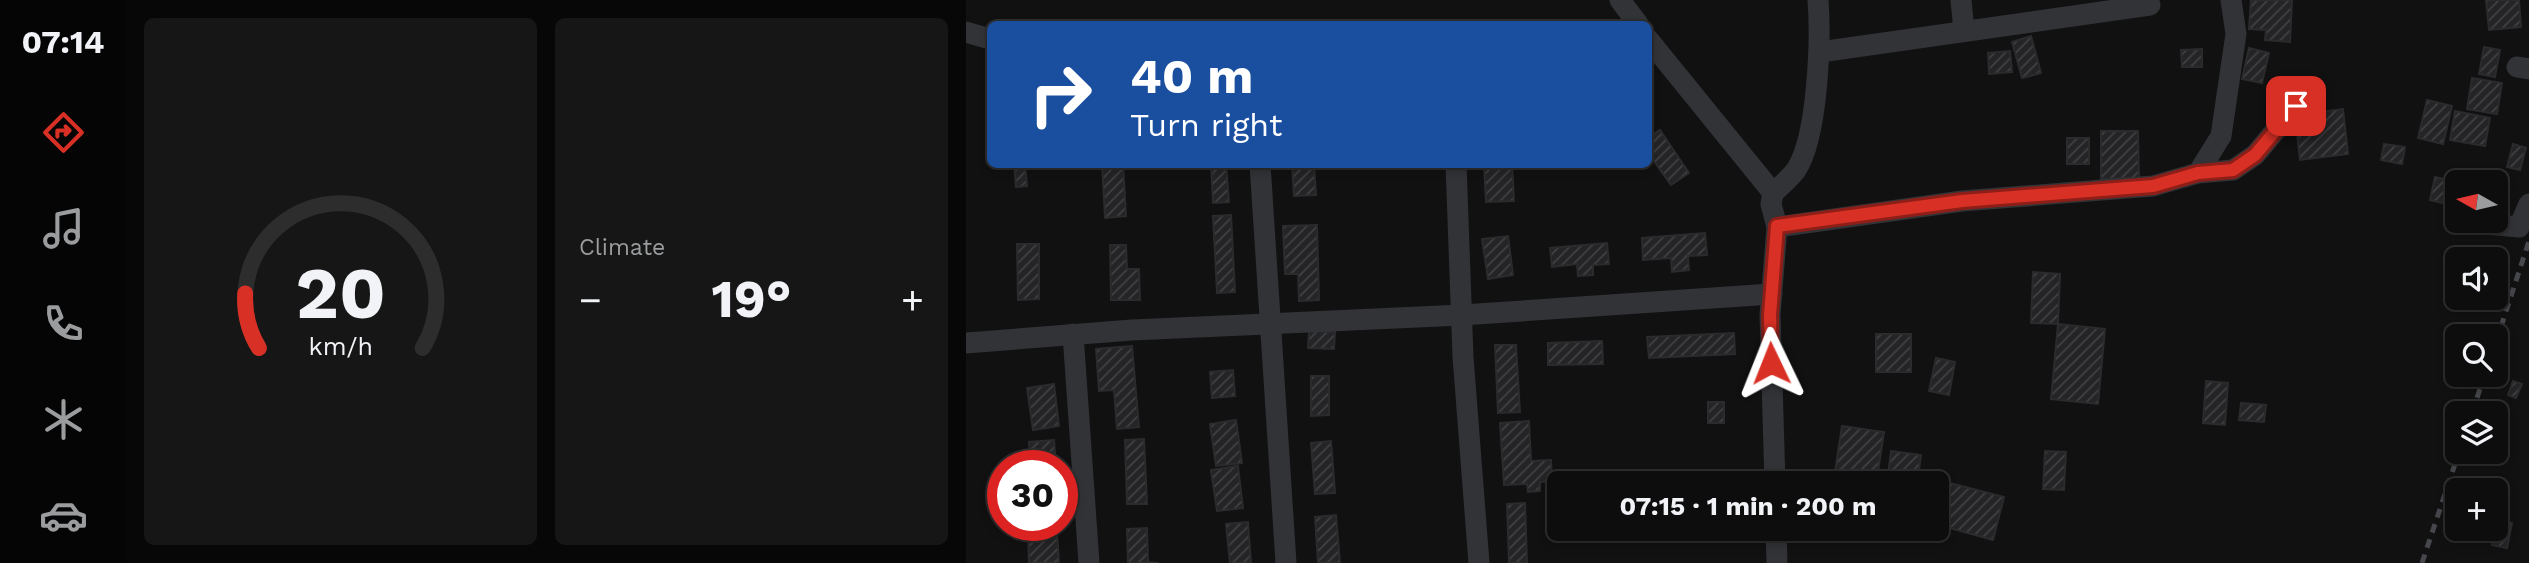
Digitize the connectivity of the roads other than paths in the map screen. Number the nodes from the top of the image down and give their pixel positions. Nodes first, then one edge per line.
1 (1620, 0) edge
2 (1818, 0) edge
3 (1961, 0) edge
4 (2231, 0) edge
5 (2108, 5) edge
6 (2150, 5) dead end
7 (1636, 21) edge
8 (1964, 30) junction
9 (966, 32) edge
10 (987, 38) edge
11 (1652, 44) edge
12 (1820, 52) junction
13 (2296, 106) dead end
14 (1260, 168) edge
15 (1456, 168) edge
16 (2198, 173) junction
17 (1773, 193) junction
18 (2529, 204) edge
19 (2524, 224) edge
20 (1777, 226) junction
21 (1772, 294) junction
22 (1462, 315) junction
23 (1268, 326) junction
24 (1073, 334) junction
25 (966, 342) edge
26 (1775, 471) edge
27 (1776, 541) edge
28 (1089, 563) edge
29 (1286, 563) edge
30 (1479, 563) edge
31 (1777, 563) edge

1 - 7 street
2 - 12 street
3 - 8 street
4 - 16 street
5 - 6 street
5 - 8 street
8 - 12 street
9 - 10 street
11 - 17 street
12 - 17 street
13 - 16 street
14 - 23 street
15 - 22 street
16 - 20 street
17 - 20 street
18 - 19 street
20 - 21 street
21 - 22 street
21 - 26 street
22 - 23 street
22 - 30 street
23 - 24 street
23 - 29 street
24 - 25 street
24 - 28 street
27 - 31 street

